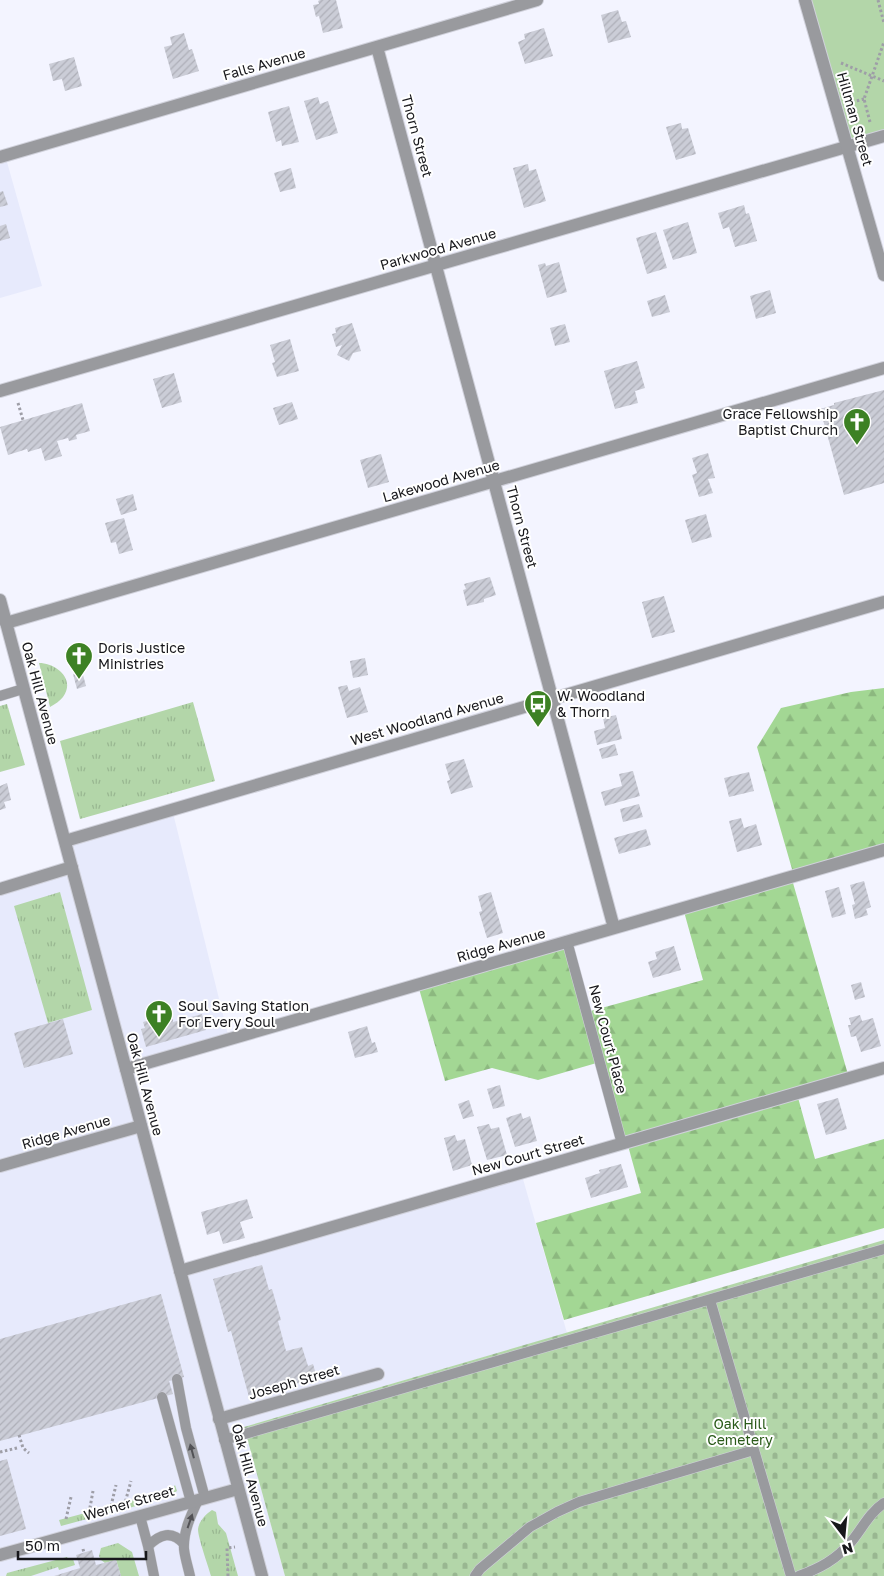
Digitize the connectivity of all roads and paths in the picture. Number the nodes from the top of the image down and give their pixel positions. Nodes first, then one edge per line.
1 (537, 0) edge
2 (805, 0) edge
3 (878, 0) edge
4 (884, 23) edge
5 (884, 42) edge
6 (377, 47) junction
7 (841, 63) dead end
8 (872, 76) junction
9 (884, 81) edge
10 (864, 99) junction
11 (852, 102) dead end
12 (870, 122) dead end
13 (884, 136) edge
14 (847, 146) junction
15 (0, 157) edge
16 (436, 265) junction
17 (884, 275) edge
18 (884, 368) edge
19 (0, 391) edge
20 (18, 403) dead end
21 (23, 420) dead end
22 (494, 481) junction
23 (0, 600) edge
24 (884, 602) edge
25 (6, 623) junction
26 (23, 689) junction
27 (0, 696) edge
28 (552, 698) junction
29 (65, 841) junction
30 (884, 850) edge
31 (72, 867) junction
32 (0, 889) edge
33 (614, 928) junction
34 (567, 941) junction
35 (884, 1068) edge
36 (126, 1069) junction
37 (141, 1126) junction
38 (622, 1144) junction
39 (0, 1166) edge
40 (884, 1249) edge
41 (180, 1271) junction
42 (710, 1300) junction
43 (378, 1374) dead end
44 (177, 1379) dead end
45 (162, 1397) dead end
46 (219, 1419) junction
47 (20, 1435) dead end
48 (224, 1440) junction
49 (17, 1448) dead end
50 (754, 1450) junction
51 (0, 1452) edge
52 (29, 1452) dead end
53 (132, 1480) dead end
54 (116, 1485) dead end
55 (238, 1489) junction
56 (93, 1491) dead end
57 (71, 1497) dead end
58 (198, 1500) junction
59 (125, 1503) dead end
60 (884, 1503) edge
61 (111, 1506) dead end
62 (89, 1513) dead end
63 (140, 1516) junction
64 (66, 1519) dead end
65 (184, 1544) junction
66 (148, 1546) junction
67 (235, 1547) dead end
68 (0, 1555) edge
69 (154, 1576) edge
70 (190, 1576) edge
71 (228, 1576) edge
72 (262, 1576) edge
73 (475, 1576) edge
74 (791, 1576) edge
75 (799, 1576) edge

1 - 6 street, Falls Avenue
2 - 14 street, Hillman Street
3 - 4 path
5 - 8 path
6 - 15 street, Falls Avenue
6 - 16 street, Thorn Street
7 - 8 path
8 - 9 path
8 - 10 path
10 - 11 path
10 - 12 path
13 - 14 street, Parkwood Avenue
14 - 16 street, Parkwood Avenue
14 - 17 street, Hillman Street
16 - 19 street, Parkwood Avenue
16 - 22 street, Thorn Street
18 - 22 street, Lakewood Avenue
20 - 21 path
22 - 25 street, Lakewood Avenue
22 - 28 street, Thorn Street
23 - 25 street, Oak Hill Avenue
24 - 28 street, West Woodland Avenue
25 - 26 street, Oak Hill Avenue
26 - 27 lane
26 - 29 street, Oak Hill Avenue
28 - 29 street, West Woodland Avenue
28 - 33 street, Thorn Street
29 - 31 street, Oak Hill Avenue
30 - 33 street, Ridge Avenue
31 - 32 street
31 - 36 street, Oak Hill Avenue
33 - 34 street, Ridge Avenue
34 - 36 street, Ridge Avenue
34 - 38 lane, New Court Place
35 - 38 street, New Court Street
36 - 37 street, Oak Hill Avenue
37 - 39 street, Ridge Avenue
37 - 41 street, Oak Hill Avenue
38 - 41 street, New Court Street
40 - 42 lane
41 - 46 street, Oak Hill Avenue
42 - 48 lane
42 - 50 lane
43 - 46 street, Joseph Street
58 -> 44 lane
45 - 58 lane
46 - 48 street, Oak Hill Avenue
47 - 52 path
48 - 55 street, Oak Hill Avenue
49 - 51 path
50 - 73 lane
50 - 74 lane
53 - 59 path
54 - 61 path
55 - 58 street, Werner Street
55 - 72 street, Oak Hill Avenue
56 - 62 path
57 - 64 path
58 - 63 street, Werner Street
65 -> 58 lane
60 - 75 lane
63 - 66 lane
63 - 68 street, Werner Street
65 - 66 lane
65 - 70 lane
66 - 69 lane
67 - 71 path

